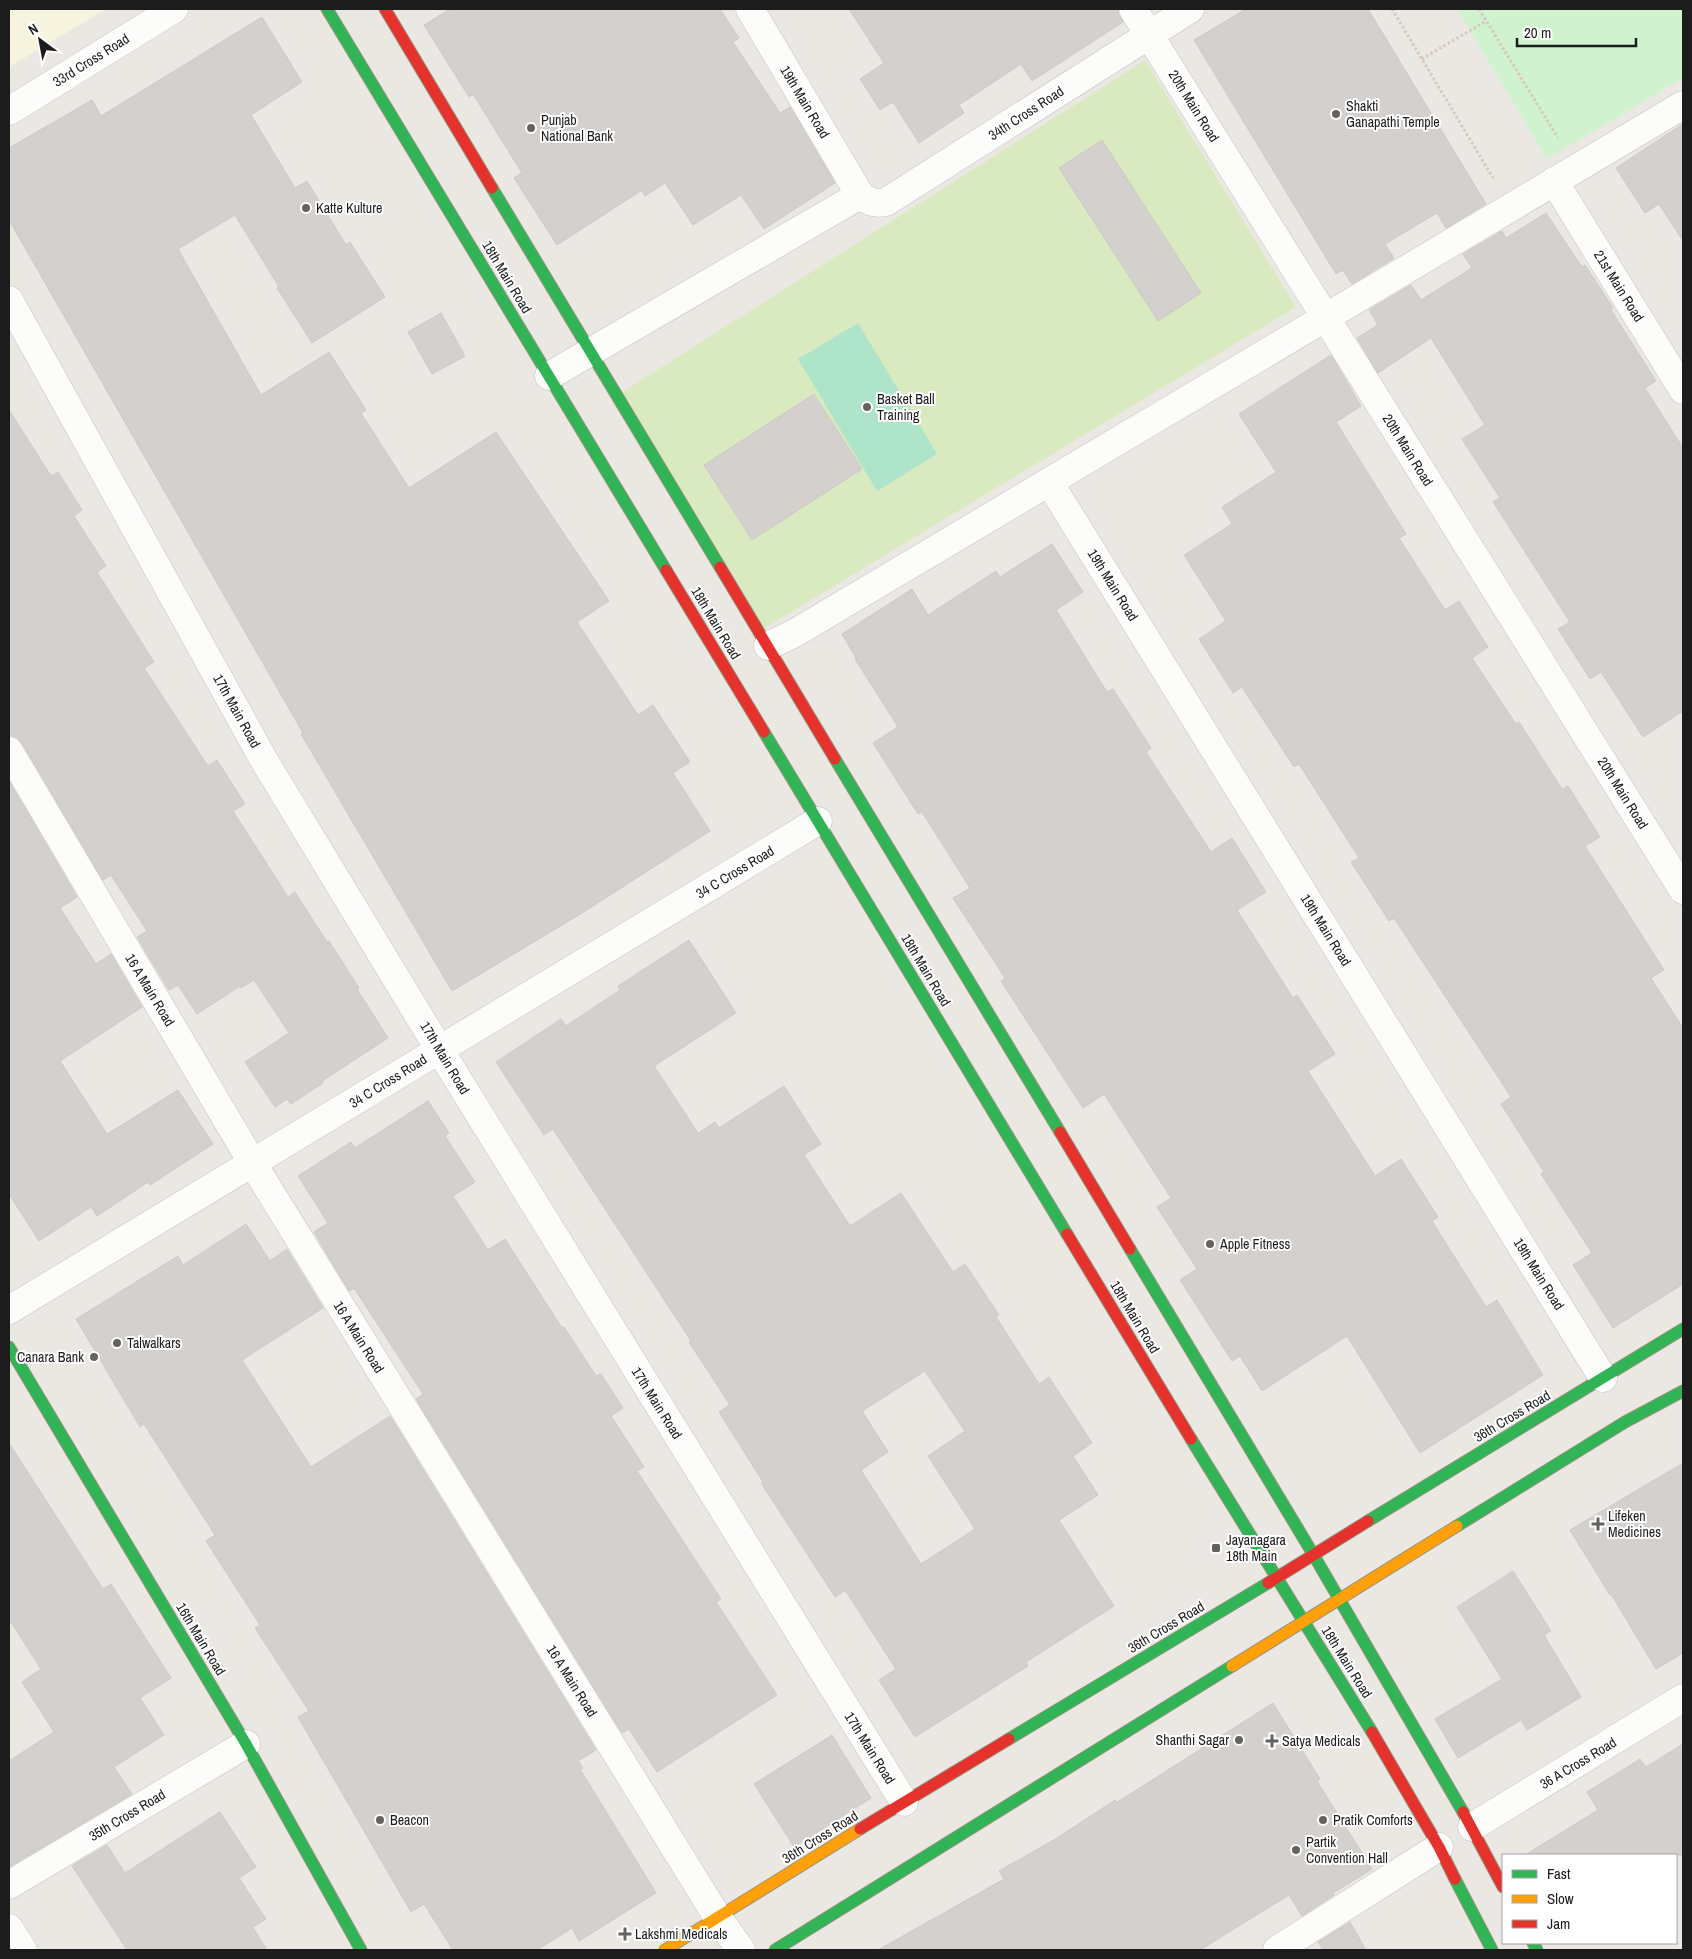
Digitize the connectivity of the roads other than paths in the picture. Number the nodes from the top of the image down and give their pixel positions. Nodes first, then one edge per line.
1 (174, 9) edge
2 (328, 9) edge
3 (385, 9) edge
4 (750, 9) edge
5 (1133, 9) edge
6 (1190, 9) edge
7 (1149, 34) junction
8 (1683, 105) edge
9 (9, 111) edge
10 (1554, 181) junction
11 (860, 195) junction
12 (9, 300) edge
13 (1325, 318) junction
14 (591, 352) junction
15 (549, 376) junction
16 (1683, 390) edge
17 (1049, 482) junction
18 (768, 646) junction
19 (9, 750) edge
20 (818, 821) junction
21 (1683, 890) edge
22 (440, 1049) junction
23 (252, 1164) junction
24 (9, 1310) edge
25 (1683, 1330) edge
26 (9, 1347) edge
27 (1603, 1378) junction
28 (1683, 1391) edge
29 (1313, 1554) junction
30 (1276, 1578) junction
31 (1340, 1601) junction
32 (1304, 1622) junction
33 (1683, 1698) edge
34 (246, 1744) junction
35 (904, 1802) junction
36 (1472, 1827) junction
37 (1439, 1848) junction
38 (9, 1885) edge
39 (1502, 1885) edge
40 (718, 1918) junction
41 (9, 1928) edge
42 (22, 1950) edge
43 (361, 1950) edge
44 (664, 1950) edge
45 (741, 1950) edge
46 (775, 1950) edge
47 (1277, 1950) edge
48 (1492, 1950) edge

1 - 9 street, 33rd Cross Road
2 - 15 main road, 18th Main Road
3 - 14 main road, 18th Main Road
4 - 11 street, 19th Main Road
5 - 7 street, 20th Main Road
6 - 7 street, 34th Cross Road
7 - 11 street, 34th Cross Road
7 - 13 street, 20th Main Road
8 - 10 street
10 - 13 street
10 - 16 street, 21st Main Road
11 - 14 street
12 - 22 street, 17th Main Road
13 - 17 street
13 - 21 street, 20th Main Road
14 - 15 street
14 - 18 main road, 18th Main Road
15 - 20 main road, 18th Main Road
17 - 18 street
17 - 27 street, 19th Main Road
18 - 29 main road, 18th Main Road
19 - 23 street, 16 A Main Road
20 - 22 street, 34 C Cross Road
20 - 30 main road, 18th Main Road
22 - 23 street, 34 C Cross Road
22 - 35 street, 17th Main Road
23 - 24 street, 34 C Cross Road
23 - 40 street, 16 A Main Road
25 - 27 main road, 36th Cross Road
26 - 34 main road, 16th Main Road
27 - 29 main road, 36th Cross Road
28 - 31 main road
29 - 30 main road, 36th Cross Road
29 - 31 main road, 18th Main Road
30 - 32 main road, 18th Main Road
30 - 35 main road, 36th Cross Road
31 - 32 main road
31 - 36 main road, 18th Main Road
32 - 37 main road, 18th Main Road
32 - 46 main road
33 - 36 street, 36 A Cross Road
34 - 38 street, 35th Cross Road
34 - 43 main road, 16th Main Road
35 - 40 main road, 36th Cross Road
36 - 39 main road, 18th Main Road
37 - 47 street
37 - 48 main road, 18th Main Road
40 - 44 main road, 36th Cross Road
40 - 45 street, 16 A Main Road
41 - 42 street

